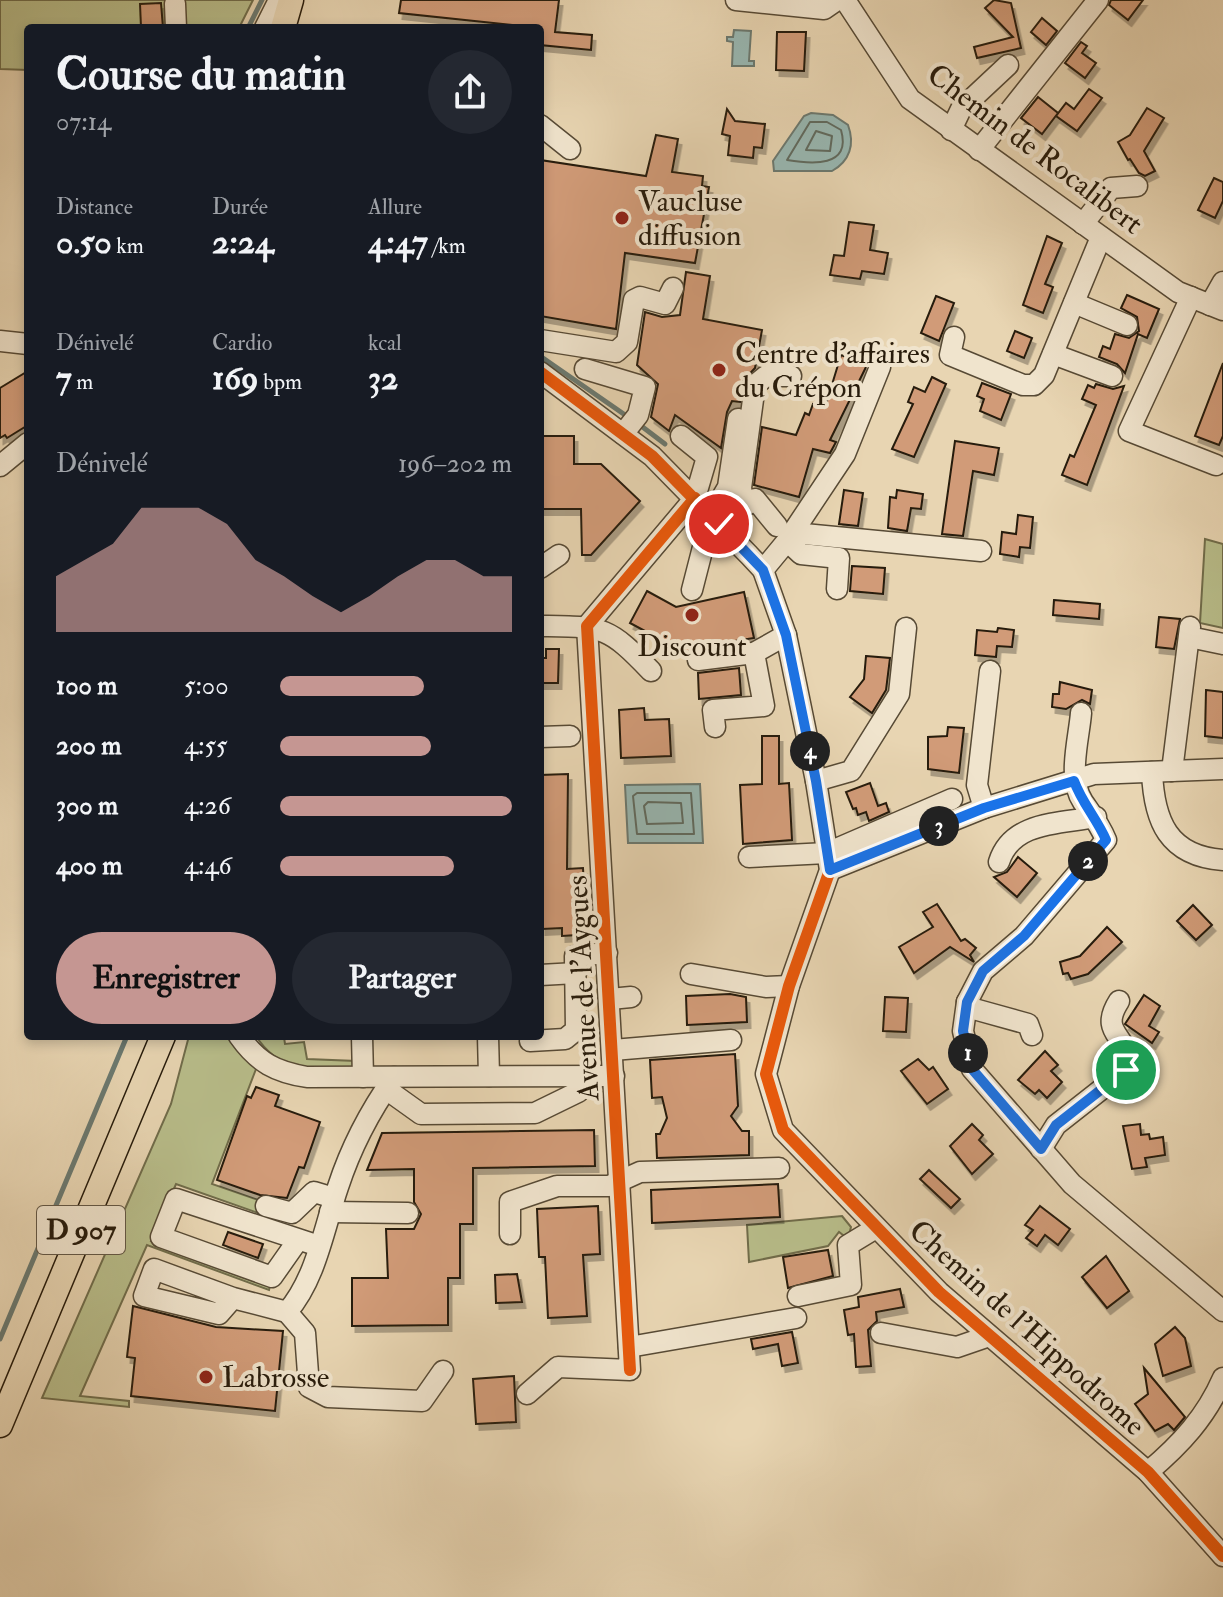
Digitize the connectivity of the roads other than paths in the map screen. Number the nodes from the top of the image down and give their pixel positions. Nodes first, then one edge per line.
1 (279, 0) edge
2 (291, 0) edge
3 (298, 0) edge
4 (308, 0) edge
5 (736, 0) edge
6 (837, 0) edge
7 (845, 0) edge
8 (1098, 0) edge
9 (175, 4) dead end
10 (176, 24) edge
11 (267, 24) edge
12 (284, 24) edge
13 (293, 24) edge
14 (302, 24) edge
15 (1008, 65) dead end
16 (544, 128) edge
17 (951, 130) junction
18 (570, 149) dead end
19 (979, 150) junction
20 (1137, 186) dead end
21 (1083, 224) junction
22 (1101, 237) junction
23 (1223, 282) edge
24 (673, 288) dead end
25 (1074, 303) junction
26 (1208, 304) edge
27 (1127, 325) dead end
28 (954, 337) dead end
29 (0, 341) edge
30 (544, 341) edge
31 (24, 344) edge
32 (1053, 354) junction
33 (880, 367) dead end
34 (585, 369) dead end
35 (544, 375) edge
36 (791, 376) dead end
37 (1112, 376) dead end
38 (562, 388) junction
39 (544, 389) edge
40 (738, 419) dead end
41 (623, 434) junction
42 (681, 436) dead end
43 (24, 446) edge
44 (1216, 465) dead end
45 (0, 466) edge
46 (695, 498) junction
47 (744, 506) junction
48 (715, 520) junction
49 (782, 534) junction
50 (981, 551) dead end
51 (559, 555) dead end
52 (544, 565) edge
53 (763, 570) junction
54 (837, 589) dead end
55 (692, 590) dead end
56 (544, 626) edge
57 (587, 626) junction
58 (906, 628) dead end
59 (786, 635) junction
60 (1223, 644) edge
61 (754, 653) junction
62 (698, 660) dead end
63 (651, 671) dead end
64 (990, 671) dead end
65 (1081, 713) dead end
66 (715, 727) dead end
67 (570, 736) dead end
68 (544, 737) edge
69 (1223, 769) edge
70 (1162, 772) junction
71 (816, 781) junction
72 (1074, 781) junction
73 (952, 799) dead end
74 (984, 808) junction
75 (1096, 817) junction
76 (749, 857) dead end
77 (1223, 860) edge
78 (829, 862) junction
79 (999, 862) dead end
80 (607, 953) junction
81 (576, 973) junction
82 (691, 974) dead end
83 (544, 975) edge
84 (789, 986) junction
85 (631, 997) dead end
86 (610, 999) junction
87 (1119, 1001) dead end
88 (967, 1002) junction
89 (1032, 1035) dead end
90 (544, 1039) edge
91 (161, 1040) edge
92 (242, 1040) edge
93 (362, 1040) edge
94 (488, 1040) edge
95 (530, 1040) edge
96 (731, 1040) dead end
97 (613, 1050) junction
98 (489, 1076) junction
99 (531, 1076) junction
100 (606, 1076) junction
101 (363, 1077) junction
102 (390, 1083) junction
103 (1041, 1149) junction
104 (779, 1168) dead end
105 (620, 1178) junction
106 (332, 1205) junction
107 (266, 1206) dead end
108 (408, 1213) dead end
109 (876, 1228) junction
110 (510, 1234) dead end
111 (298, 1240) junction
112 (319, 1246) junction
113 (798, 1296) dead end
114 (233, 1298) dead end
115 (1223, 1311) edge
116 (287, 1312) junction
117 (796, 1318) dead end
118 (881, 1333) dead end
119 (989, 1336) junction
120 (629, 1347) junction
121 (443, 1371) dead end
122 (1223, 1378) edge
123 (527, 1394) dead end
124 (1201, 1419) junction
125 (1223, 1422) edge
126 (0, 1425) edge
127 (1148, 1472) junction
128 (1223, 1556) edge

1 - 11 street
2 - 12 main road
3 - 13 street
4 - 14 main road
5 - 6 street
7 - 17 street, Chemin de Rocalibert
8 - 19 street
9 - 10 street
15 - 17 street
16 - 18 street
17 - 19 street, Chemin de Rocalibert
19 - 21 street, Chemin de Rocalibert
20 - 21 street
21 - 22 street, Chemin de Rocalibert
22 - 25 street
22 - 26 street, Chemin de Rocalibert
23 - 26 street
24 - 30 street
25 - 27 street
25 - 32 street
26 - 44 street
28 - 32 street
29 - 31 street
32 - 37 street
33 - 49 street
34 - 41 street
35 - 38 street
36 - 47 street
38 - 39 street
38 - 41 street
40 - 48 street
41 - 46 street
42 - 46 street
43 - 45 street
46 - 48 street
46 - 57 street
47 - 48 street
47 - 49 street
48 - 53 street
48 - 55 street
49 - 50 street
49 - 53 street
49 - 54 street
51 - 52 street
53 - 59 street
56 - 57 street
57 - 63 street
57 - 80 street, Avenue de l'Aygues
58 - 71 street
59 - 61 street
59 - 71 street
60 - 70 street
61 - 62 street
61 - 66 street
64 - 74 street
65 - 72 street
67 - 68 street
69 - 70 street
70 - 72 street
70 - 77 street
71 - 78 street
72 - 74 street
72 - 75 street
73 - 78 street
74 - 78 street
75 - 79 street
75 - 88 street
76 - 78 street
78 - 84 street, Chemin de l'Hippodrome
80 - 81 street
80 - 86 street, Avenue de l'Aygues
81 - 83 street
81 - 90 street
82 - 84 street
84 - 109 street, Chemin de l'Hippodrome
85 - 86 street
86 - 97 street, Avenue de l'Aygues
87 - 103 street
88 - 89 street
88 - 103 street
91 - 126 main road, D 907
92 - 101 street
93 - 101 street
94 - 98 street
95 - 99 street
96 - 97 street
97 - 100 street, Avenue de l'Aygues
98 - 99 street
98 - 102 street
99 - 100 street
100 - 102 street
100 - 105 street, Avenue de l'Aygues
101 - 102 street
102 - 106 street
103 - 115 street
104 - 105 street
105 - 110 street
105 - 120 street, Avenue de l'Aygues
106 - 107 street
106 - 108 street
106 - 112 street
109 - 113 street
109 - 119 street, Chemin de l'Hippodrome
111 - 111 street
111 - 112 street
112 - 116 street
114 - 116 street
116 - 121 street
117 - 120 street
118 - 119 street
119 - 127 street, Chemin de l'Hippodrome
120 - 123 street, Avenue de l'Aygues
122 - 124 street
124 - 125 street
124 - 127 street
127 - 128 street, Chemin de l'Hippodrome

